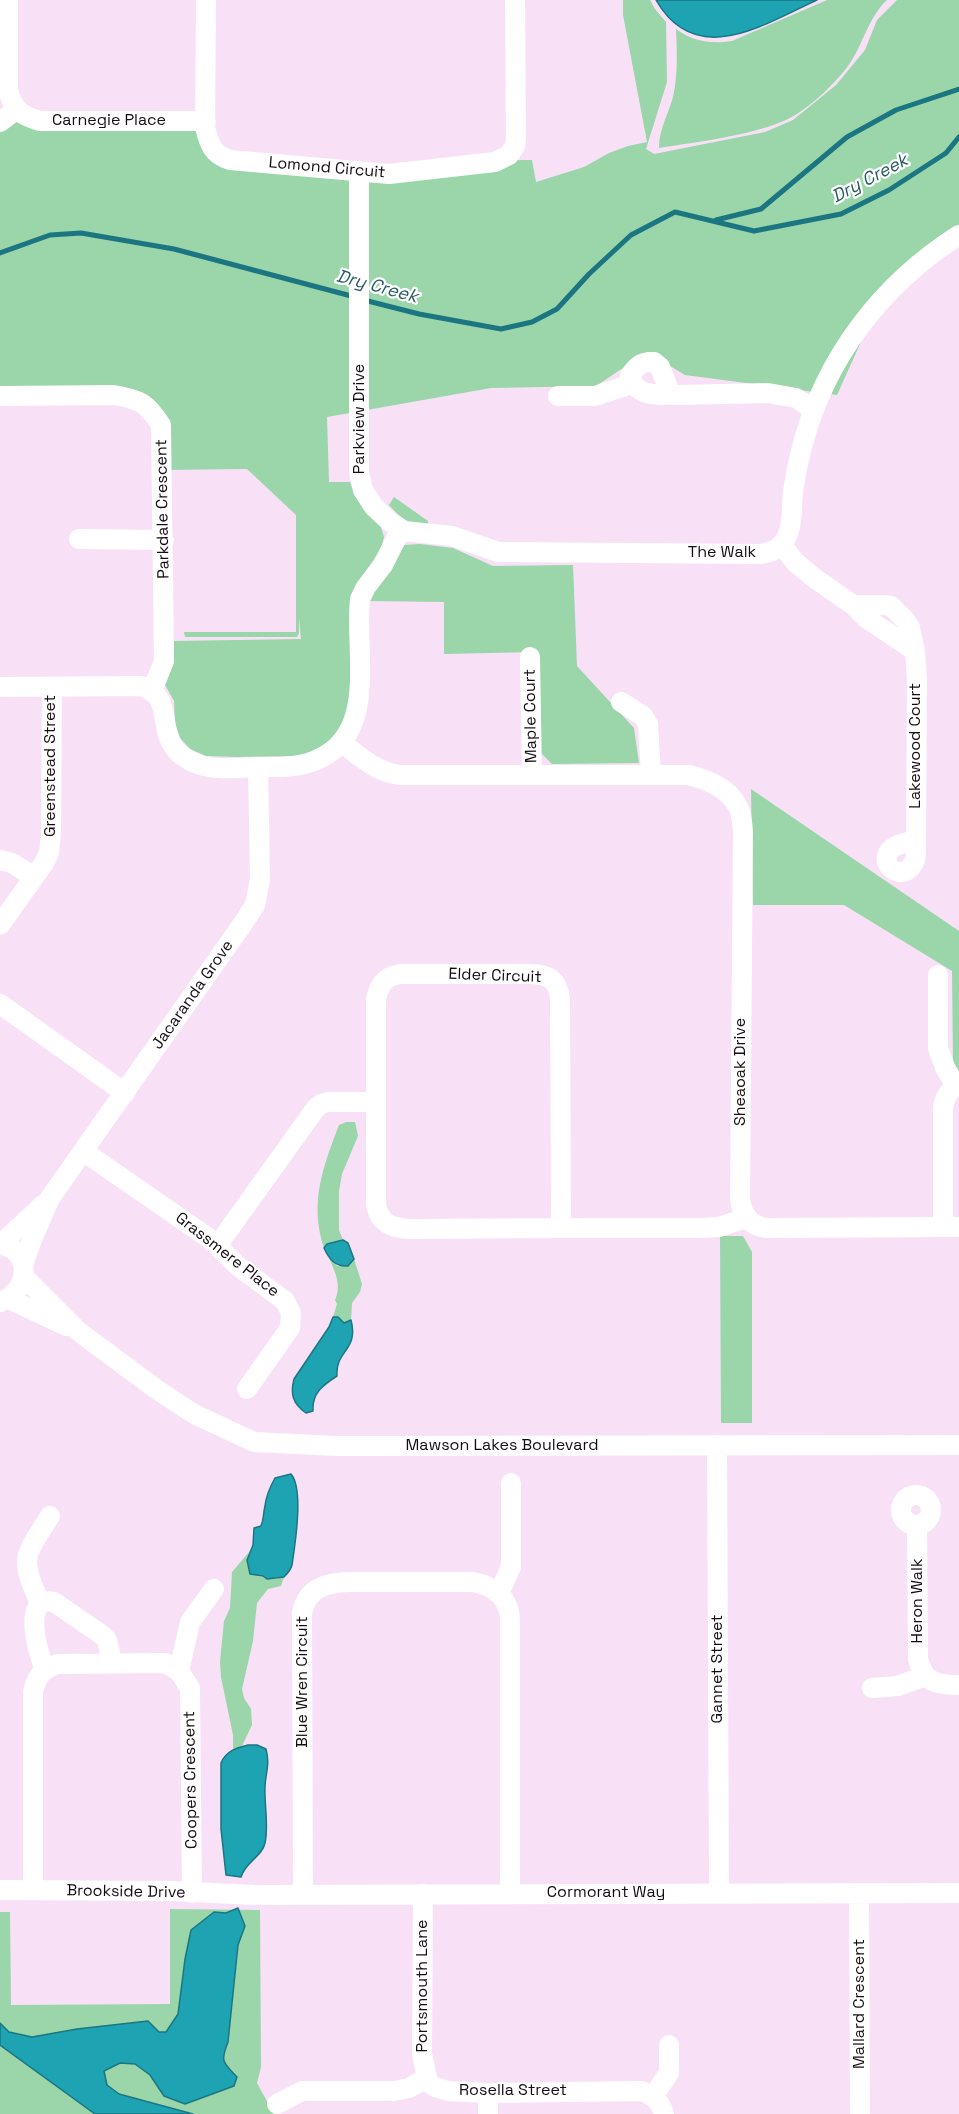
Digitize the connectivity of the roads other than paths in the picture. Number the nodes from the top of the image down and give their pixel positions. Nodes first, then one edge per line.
1 (8, 0) edge
2 (206, 0) edge
3 (515, 0) edge
4 (16, 110) junction
5 (206, 121) junction
6 (0, 122) edge
7 (359, 173) junction
8 (958, 238) edge
9 (632, 384) junction
10 (671, 395) junction
11 (0, 396) edge
12 (558, 396) dead end
13 (814, 410) junction
14 (401, 529) junction
15 (79, 539) dead end
16 (164, 540) junction
17 (782, 545) junction
18 (530, 657) dead end
19 (0, 687) edge
20 (52, 687) junction
21 (152, 691) junction
22 (621, 702) dead end
23 (341, 742) junction
24 (258, 767) junction
25 (532, 775) junction
26 (651, 775) junction
27 (916, 841) dead end
28 (0, 860) edge
29 (34, 877) junction
30 (0, 925) edge
31 (938, 975) dead end
32 (0, 1005) edge
33 (957, 1086) edge
34 (124, 1093) junction
35 (376, 1102) junction
36 (83, 1151) junction
37 (50, 1198) junction
38 (746, 1218) junction
39 (951, 1227) edge
40 (561, 1228) junction
41 (0, 1245) edge
42 (217, 1246) junction
43 (23, 1271) junction
44 (5, 1300) edge
45 (78, 1331) junction
46 (247, 1389) dead end
47 (717, 1445) junction
48 (959, 1445) edge
49 (511, 1483) dead end
50 (50, 1515) dead end
51 (917, 1525) dead end
52 (214, 1589) dead end
53 (499, 1593) junction
54 (40, 1603) junction
55 (112, 1664) junction
56 (45, 1670) junction
57 (179, 1671) junction
58 (925, 1676) junction
59 (959, 1685) edge
60 (872, 1688) dead end
61 (0, 1890) edge
62 (33, 1890) junction
63 (719, 1892) junction
64 (202, 1893) junction
65 (959, 1893) edge
66 (303, 1894) junction
67 (423, 1894) junction
68 (510, 1894) junction
69 (860, 1894) junction
70 (253, 1895) joint
71 (669, 2045) dead end
72 (427, 2078) junction
73 (488, 2093) junction
74 (653, 2096) junction
75 (277, 2104) dead end
76 (488, 2114) edge
77 (664, 2114) edge
78 (860, 2114) edge

1 - 4 street
2 - 5 street, Lomond Circuit
3 - 7 street, Lomond Circuit
4 - 5 street, Carnegie Place
4 - 6 street
5 - 7 street, Lomond Circuit
7 - 14 street, Parkview Drive
8 - 13 street
9 - 10 street
9 - 10 street
9 - 12 street
10 - 13 street
11 - 16 street, Parkdale Crescent
13 - 17 street
14 - 17 street, The Walk
14 - 23 street
15 - 16 street
16 - 21 street, Parkdale Crescent
17 - 27 street, Lakewood Court
18 - 25 street, Maple Court
19 - 20 street
20 - 21 street
20 - 29 street, Greenstead Street
21 - 24 street
22 - 26 street
23 - 24 street
23 - 25 street, Sheaoak Drive
24 - 34 street, Jacaranda Grove
25 - 26 street, Sheaoak Drive
26 - 38 street, Sheaoak Drive
28 - 29 street
29 - 30 street, Greenstead Street
31 - 33 street
32 - 34 street
33 - 39 street
34 - 36 street, Jacaranda Grove
35 - 40 street, Elder Circuit
35 - 40 street, Elder Circuit
35 - 42 street
36 - 37 street, Jacaranda Grove
36 - 42 street, Grassmere Place
37 - 41 street, Jacaranda Grove
37 - 43 street, Jacaranda Grove
38 - 39 street
38 - 40 street, Elder Circuit
41 - 43 street, Mawson Lakes Boulevard
42 - 46 street, Grassmere Place
43 - 44 street, Jacaranda Grove
43 - 45 street, Mawson Lakes Boulevard
44 - 45 street, Mawson Lakes Boulevard
45 - 47 street, Mawson Lakes Boulevard
47 - 48 street, Mawson Lakes Boulevard
47 - 63 street, Gannet Street
49 - 53 street
50 - 54 street
51 - 58 street, Heron Walk
52 - 57 street
53 - 66 street, Blue Wren Circuit
53 - 68 street
54 - 55 street
54 - 56 street
55 - 56 street
55 - 57 street
56 - 62 street
57 - 64 street, Coopers Crescent
58 - 59 street
58 - 60 street
61 - 62 street, Brookside Drive
62 - 64 street, Brookside Drive
63 - 68 street, Cormorant Way
63 - 69 street, Cormorant Way
64 - 70 street, Brookside Drive
65 - 69 street, Cormorant Way
66 - 67 street, Cormorant Way
66 - 70 street, Cormorant Way
67 - 68 street, Cormorant Way
67 - 72 street, Portsmouth Lane
69 - 78 street, Mallard Crescent
71 - 74 street
72 - 73 street, Rosella Street
72 - 75 street
73 - 74 street, Rosella Street
73 - 76 street
74 - 77 street

